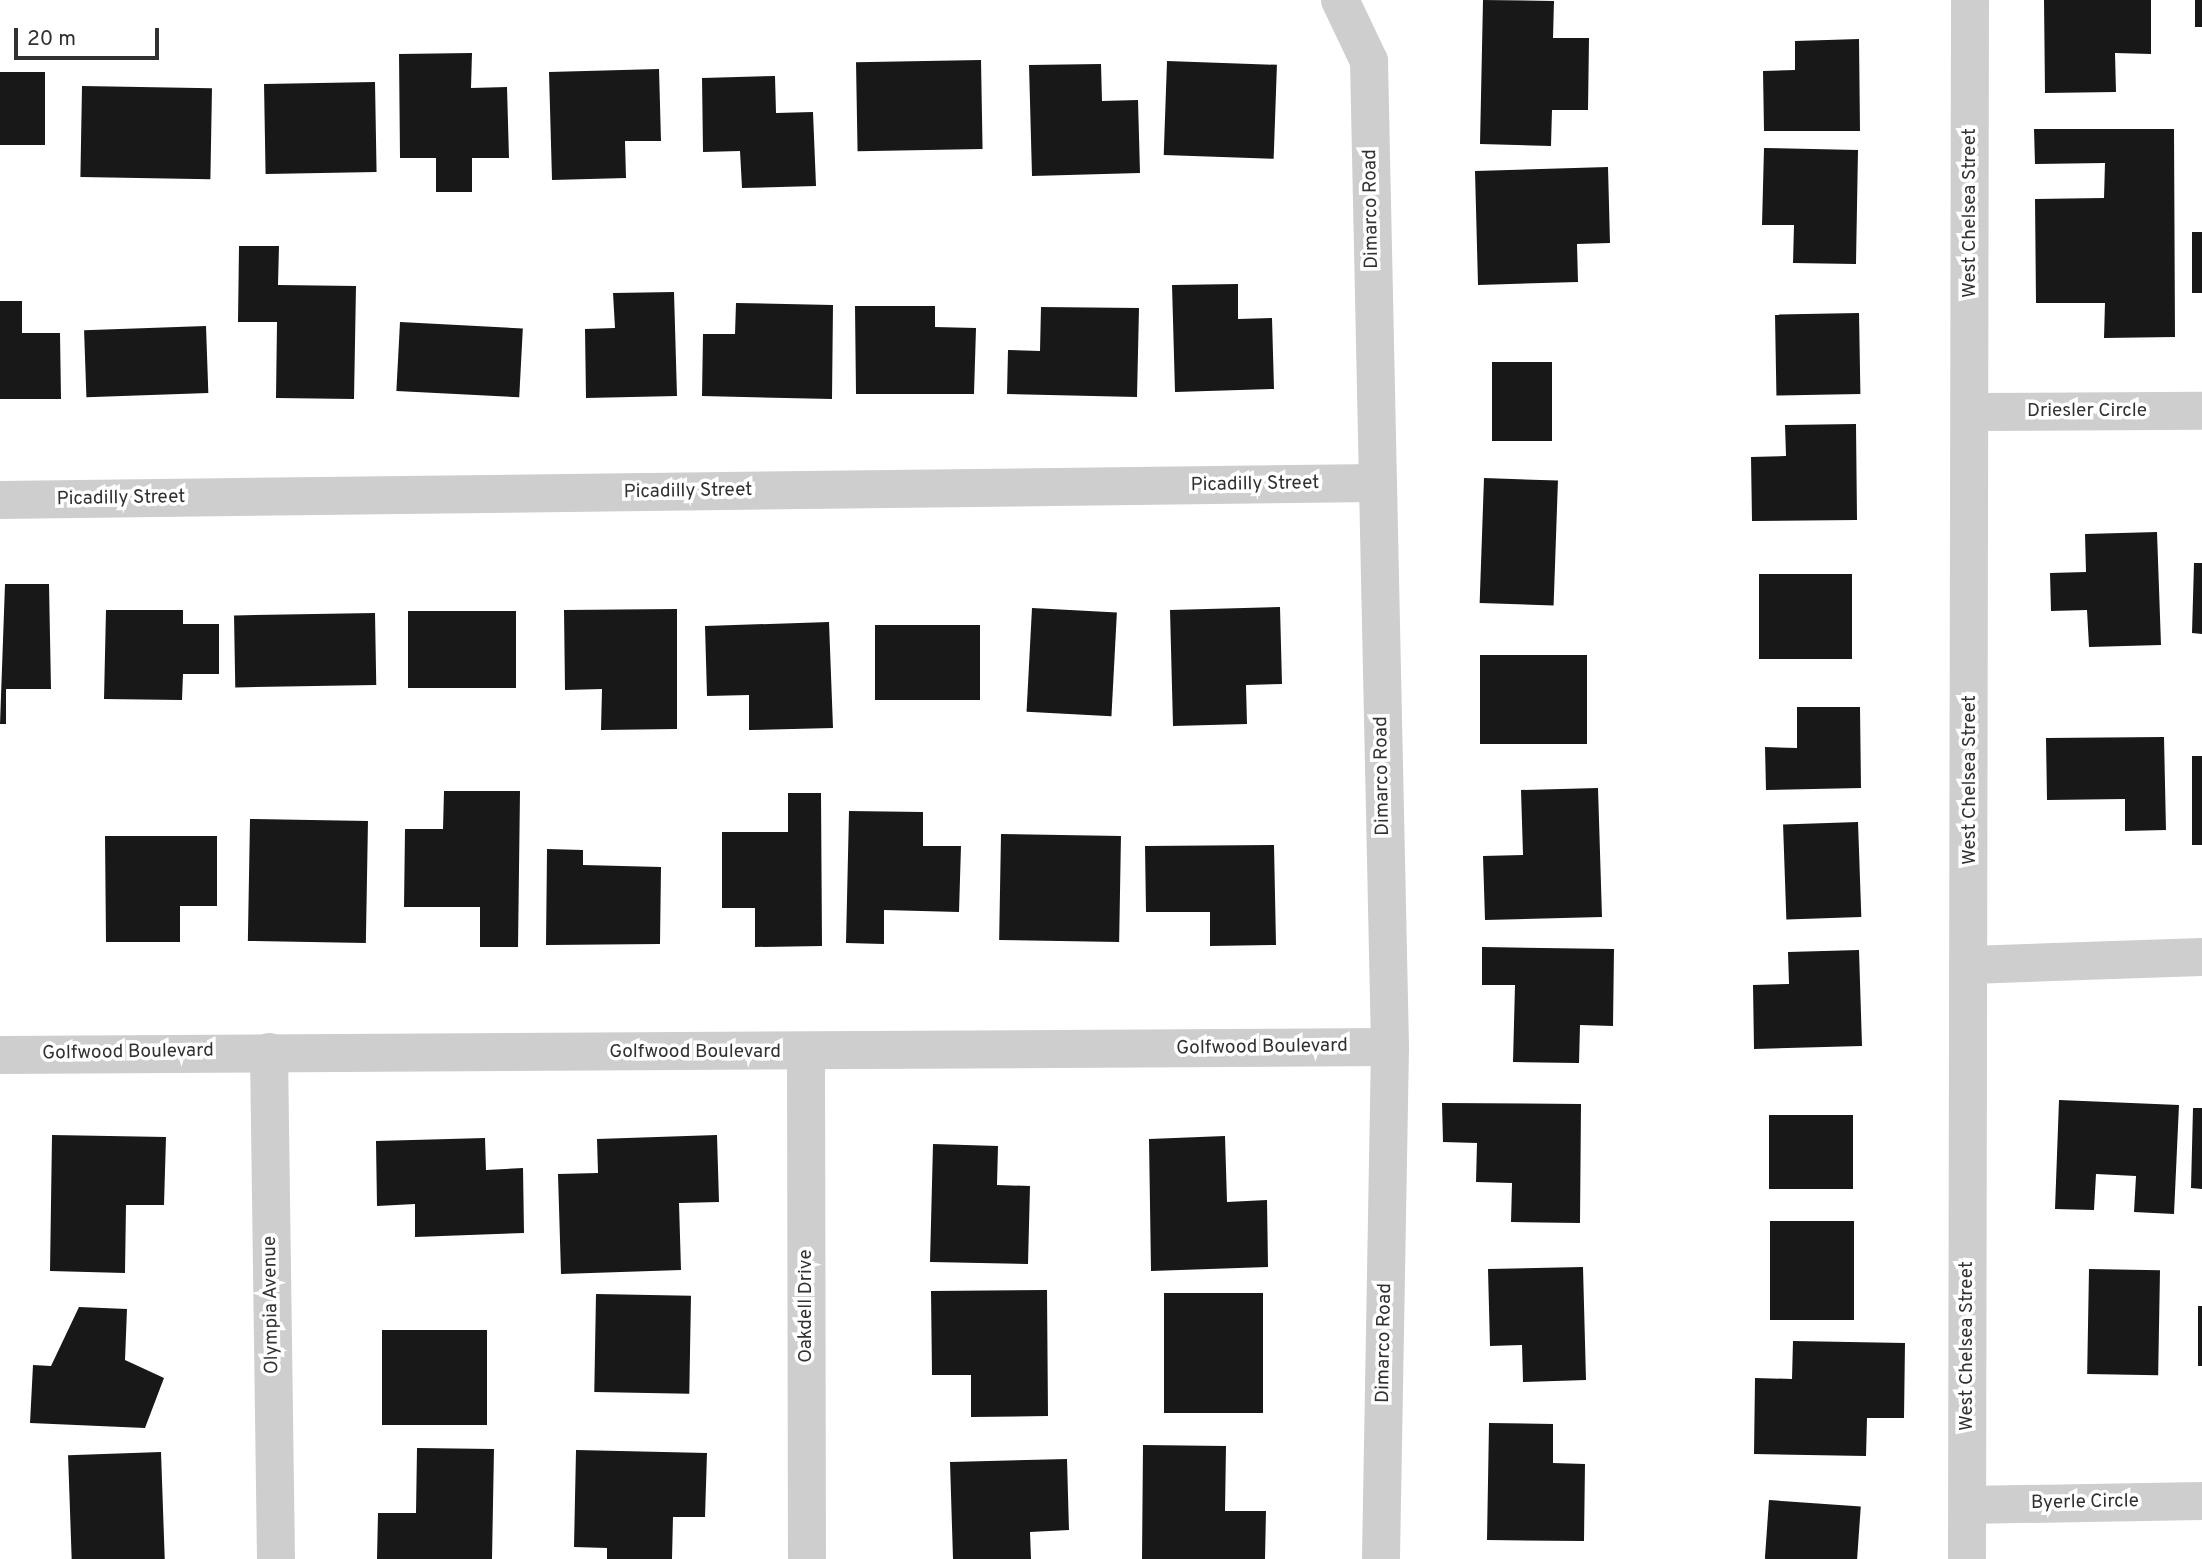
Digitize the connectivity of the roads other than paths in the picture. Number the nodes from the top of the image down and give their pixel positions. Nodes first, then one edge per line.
1 (1340, 0) edge
2 (1970, 0) edge
3 (2202, 411) edge
4 (1973, 412) junction
5 (1377, 483) junction
6 (0, 500) edge
7 (2202, 957) edge
8 (1970, 965) junction
9 (1390, 1047) junction
10 (269, 1052) junction
11 (806, 1053) junction
12 (0, 1055) edge
13 (2202, 1501) edge
14 (1968, 1505) junction
15 (276, 1559) edge
16 (807, 1559) edge
17 (1381, 1559) edge
18 (1967, 1559) edge

1 - 5 street, Dimarco Road
2 - 4 street, West Chelsea Street
3 - 4 street, Driesler Circle
4 - 8 street, West Chelsea Street
5 - 6 street, Picadilly Street
5 - 9 street, Dimarco Road
7 - 8 street
8 - 14 street, West Chelsea Street
9 - 11 street, Golfwood Boulevard
9 - 17 street, Dimarco Road
10 - 11 street, Golfwood Boulevard
10 - 12 street, Golfwood Boulevard
10 - 15 street, Olympia Avenue
11 - 16 street, Oakdell Drive
13 - 14 street, Byerle Circle
14 - 18 street, West Chelsea Street

